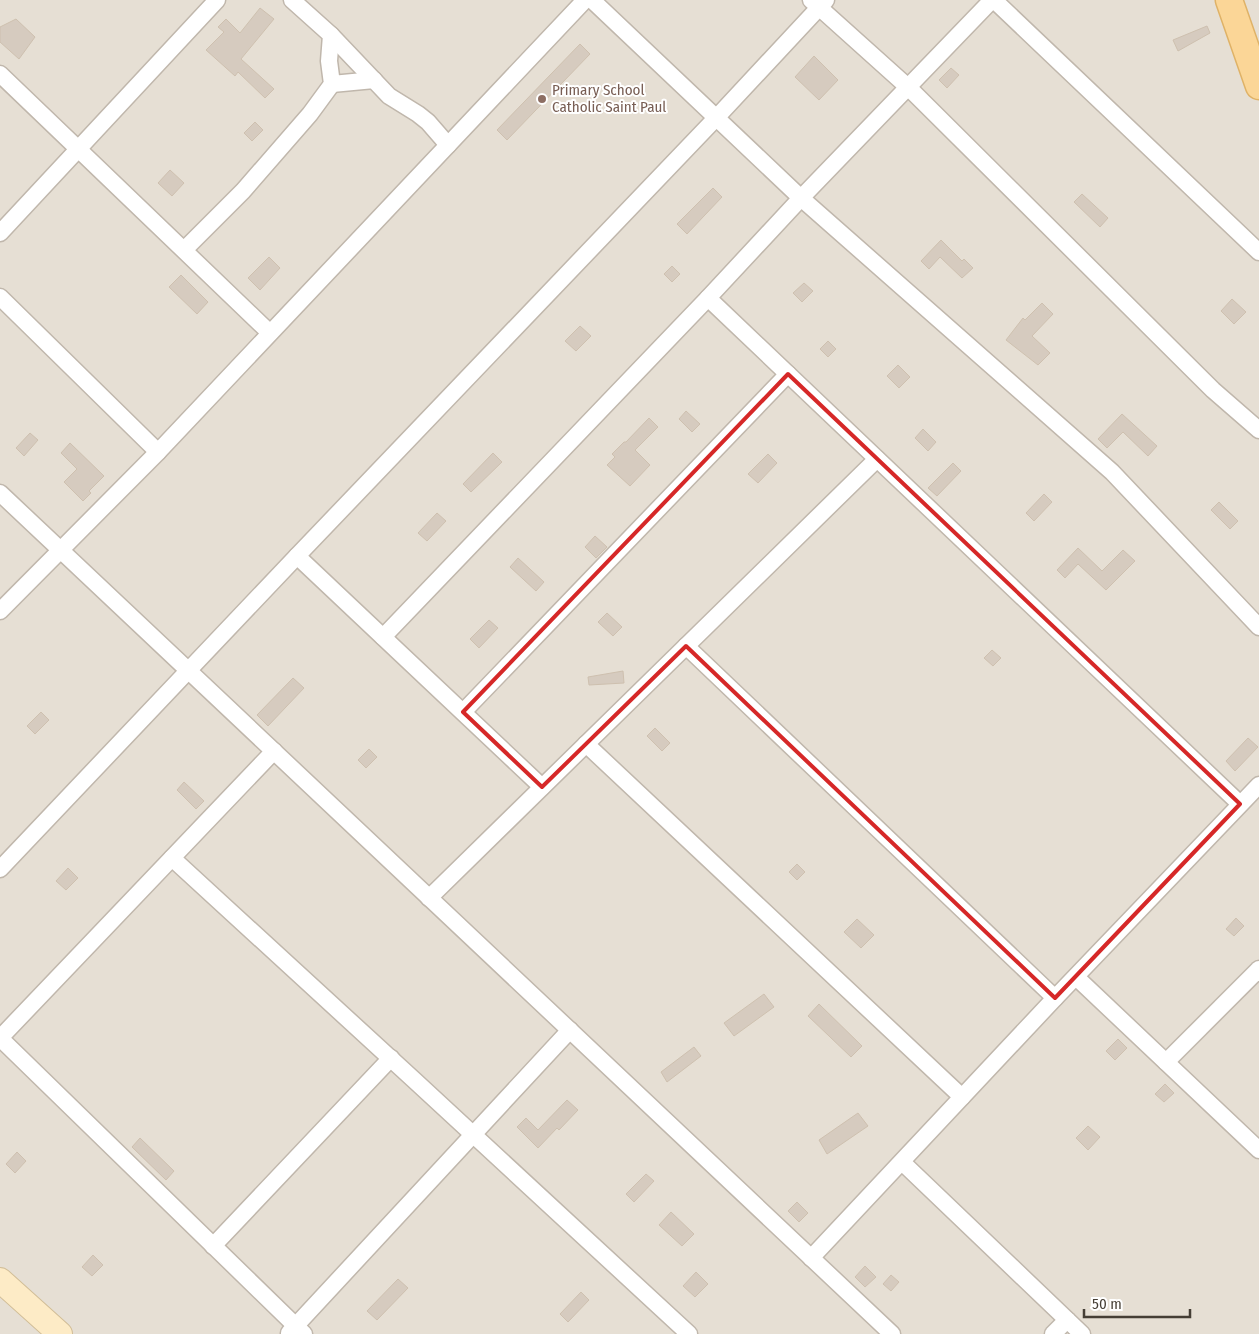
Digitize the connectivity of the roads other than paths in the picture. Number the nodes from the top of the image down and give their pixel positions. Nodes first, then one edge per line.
1 (217, 0) edge
2 (292, 0) edge
3 (585, 0) edge
4 (592, 0) edge
5 (993, 0) edge
6 (1230, 0) edge
7 (819, 2) edge
8 (330, 35) junction
9 (0, 74) edge
10 (374, 80) junction
11 (332, 84) junction
12 (1259, 86) edge
13 (909, 88) junction
14 (717, 117) junction
15 (448, 145) junction
16 (78, 149) junction
17 (801, 198) junction
18 (0, 233) edge
19 (184, 250) junction
20 (1259, 252) edge
21 (0, 297) edge
22 (708, 298) junction
23 (270, 333) junction
24 (788, 374) junction
25 (1259, 430) edge
26 (158, 452) junction
27 (877, 459) junction
28 (0, 493) edge
29 (60, 550) junction
30 (297, 556) junction
31 (0, 611) edge
32 (1259, 628) edge
33 (383, 637) junction
34 (686, 646) junction
35 (188, 671) junction
36 (463, 712) junction
37 (586, 744) junction
38 (274, 751) junction
39 (1259, 785) edge
40 (542, 787) junction
41 (1240, 804) junction
42 (172, 858) junction
43 (0, 869) edge
44 (429, 898) junction
45 (1259, 969) edge
46 (1076, 977) junction
47 (1056, 998) junction
48 (570, 1030) junction
49 (0, 1038) edge
50 (391, 1058) junction
51 (1166, 1062) junction
52 (962, 1097) junction
53 (474, 1134) junction
54 (1259, 1150) edge
55 (902, 1162) junction
56 (213, 1246) junction
57 (811, 1258) junction
58 (0, 1280) edge
59 (1067, 1320) junction
60 (296, 1331) edge
61 (60, 1334) edge
62 (689, 1334) edge
63 (892, 1334) edge
64 (1053, 1334) edge
65 (1082, 1334) edge

1 - 16 street
2 - 8 street
3 - 15 street
4 - 14 street
5 - 13 street
5 - 20 street
6 - 12 main road
7 - 13 street
7 - 14 street
8 - 10 street
8 - 11 street
9 - 16 street
10 - 11 street
10 - 15 street
11 - 19 street
13 - 17 street
13 - 25 street
14 - 17 street
14 - 30 street
15 - 23 street
16 - 18 street
16 - 19 street
17 - 22 street
17 - 32 street
19 - 23 street
21 - 26 street
22 - 24 street
22 - 33 street
23 - 26 street
24 - 27 street
24 - 36 street
26 - 29 street
27 - 34 street
27 - 41 street
28 - 29 street
29 - 31 street
29 - 35 street
30 - 33 street
30 - 35 street
33 - 36 street
34 - 37 street
34 - 47 street
35 - 38 street
35 - 43 street
36 - 40 street
37 - 40 street
37 - 52 street
38 - 42 street
38 - 44 street
39 - 41 street
40 - 44 street
41 - 46 street
42 - 49 street
42 - 50 street
44 - 48 street
45 - 51 street
46 - 47 street
46 - 51 street
47 - 52 street
48 - 53 street
48 - 57 street
49 - 56 street
50 - 53 street
50 - 56 street
51 - 54 street
52 - 55 street
53 - 60 street
53 - 62 street
55 - 57 street
55 - 59 street
56 - 60 street
57 - 63 street
58 - 61 main road
59 - 64 street
59 - 65 street

